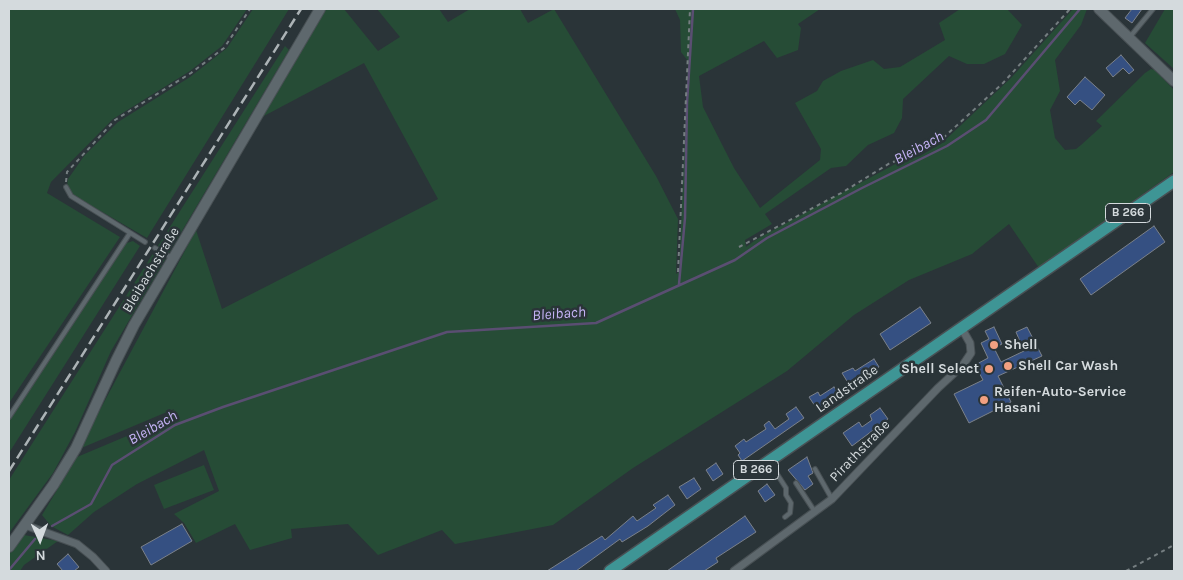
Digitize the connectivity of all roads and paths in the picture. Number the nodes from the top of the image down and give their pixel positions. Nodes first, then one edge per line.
1 (250, 9) edge
2 (320, 9) edge
3 (690, 9) edge
4 (1070, 9) edge
5 (1099, 9) edge
6 (1153, 9) edge
7 (1129, 38) junction
8 (1174, 81) edge
9 (1174, 181) edge
10 (66, 187) joint
11 (130, 233) junction
12 (144, 242) dead end
13 (739, 247) dead end
14 (155, 248) dead end
15 (174, 259) junction
16 (678, 272) dead end
17 (962, 329) junction
18 (9, 417) edge
19 (769, 462) junction
20 (815, 469) dead end
21 (796, 483) dead end
22 (832, 499) junction
23 (815, 512) junction
24 (785, 517) dead end
25 (25, 525) junction
26 (1174, 545) edge
27 (9, 546) edge
28 (106, 571) edge
29 (610, 571) edge
30 (734, 571) edge
31 (1126, 571) edge

1 - 10 path
2 - 15 main road, Bleibachstraße
3 - 16 path
4 - 13 path
5 - 7 main road
6 - 7 lane
7 - 8 main road
9 - 17 main road, Landstraße / B 266
10 - 11 lane
11 - 12 lane
11 - 18 lane
14 - 15 lane
15 - 25 main road, Bleibachstraße
17 - 19 main road, Landstraße / B 266
17 - 22 street, Pirathstraße
19 - 24 lane
19 - 29 main road, Landstraße / B 266
20 - 22 lane
21 - 23 lane
22 - 23 street, Pirathstraße
23 - 30 street, Pirathstraße
25 - 27 main road, Bleibachstraße
25 - 28 street
26 - 31 path

